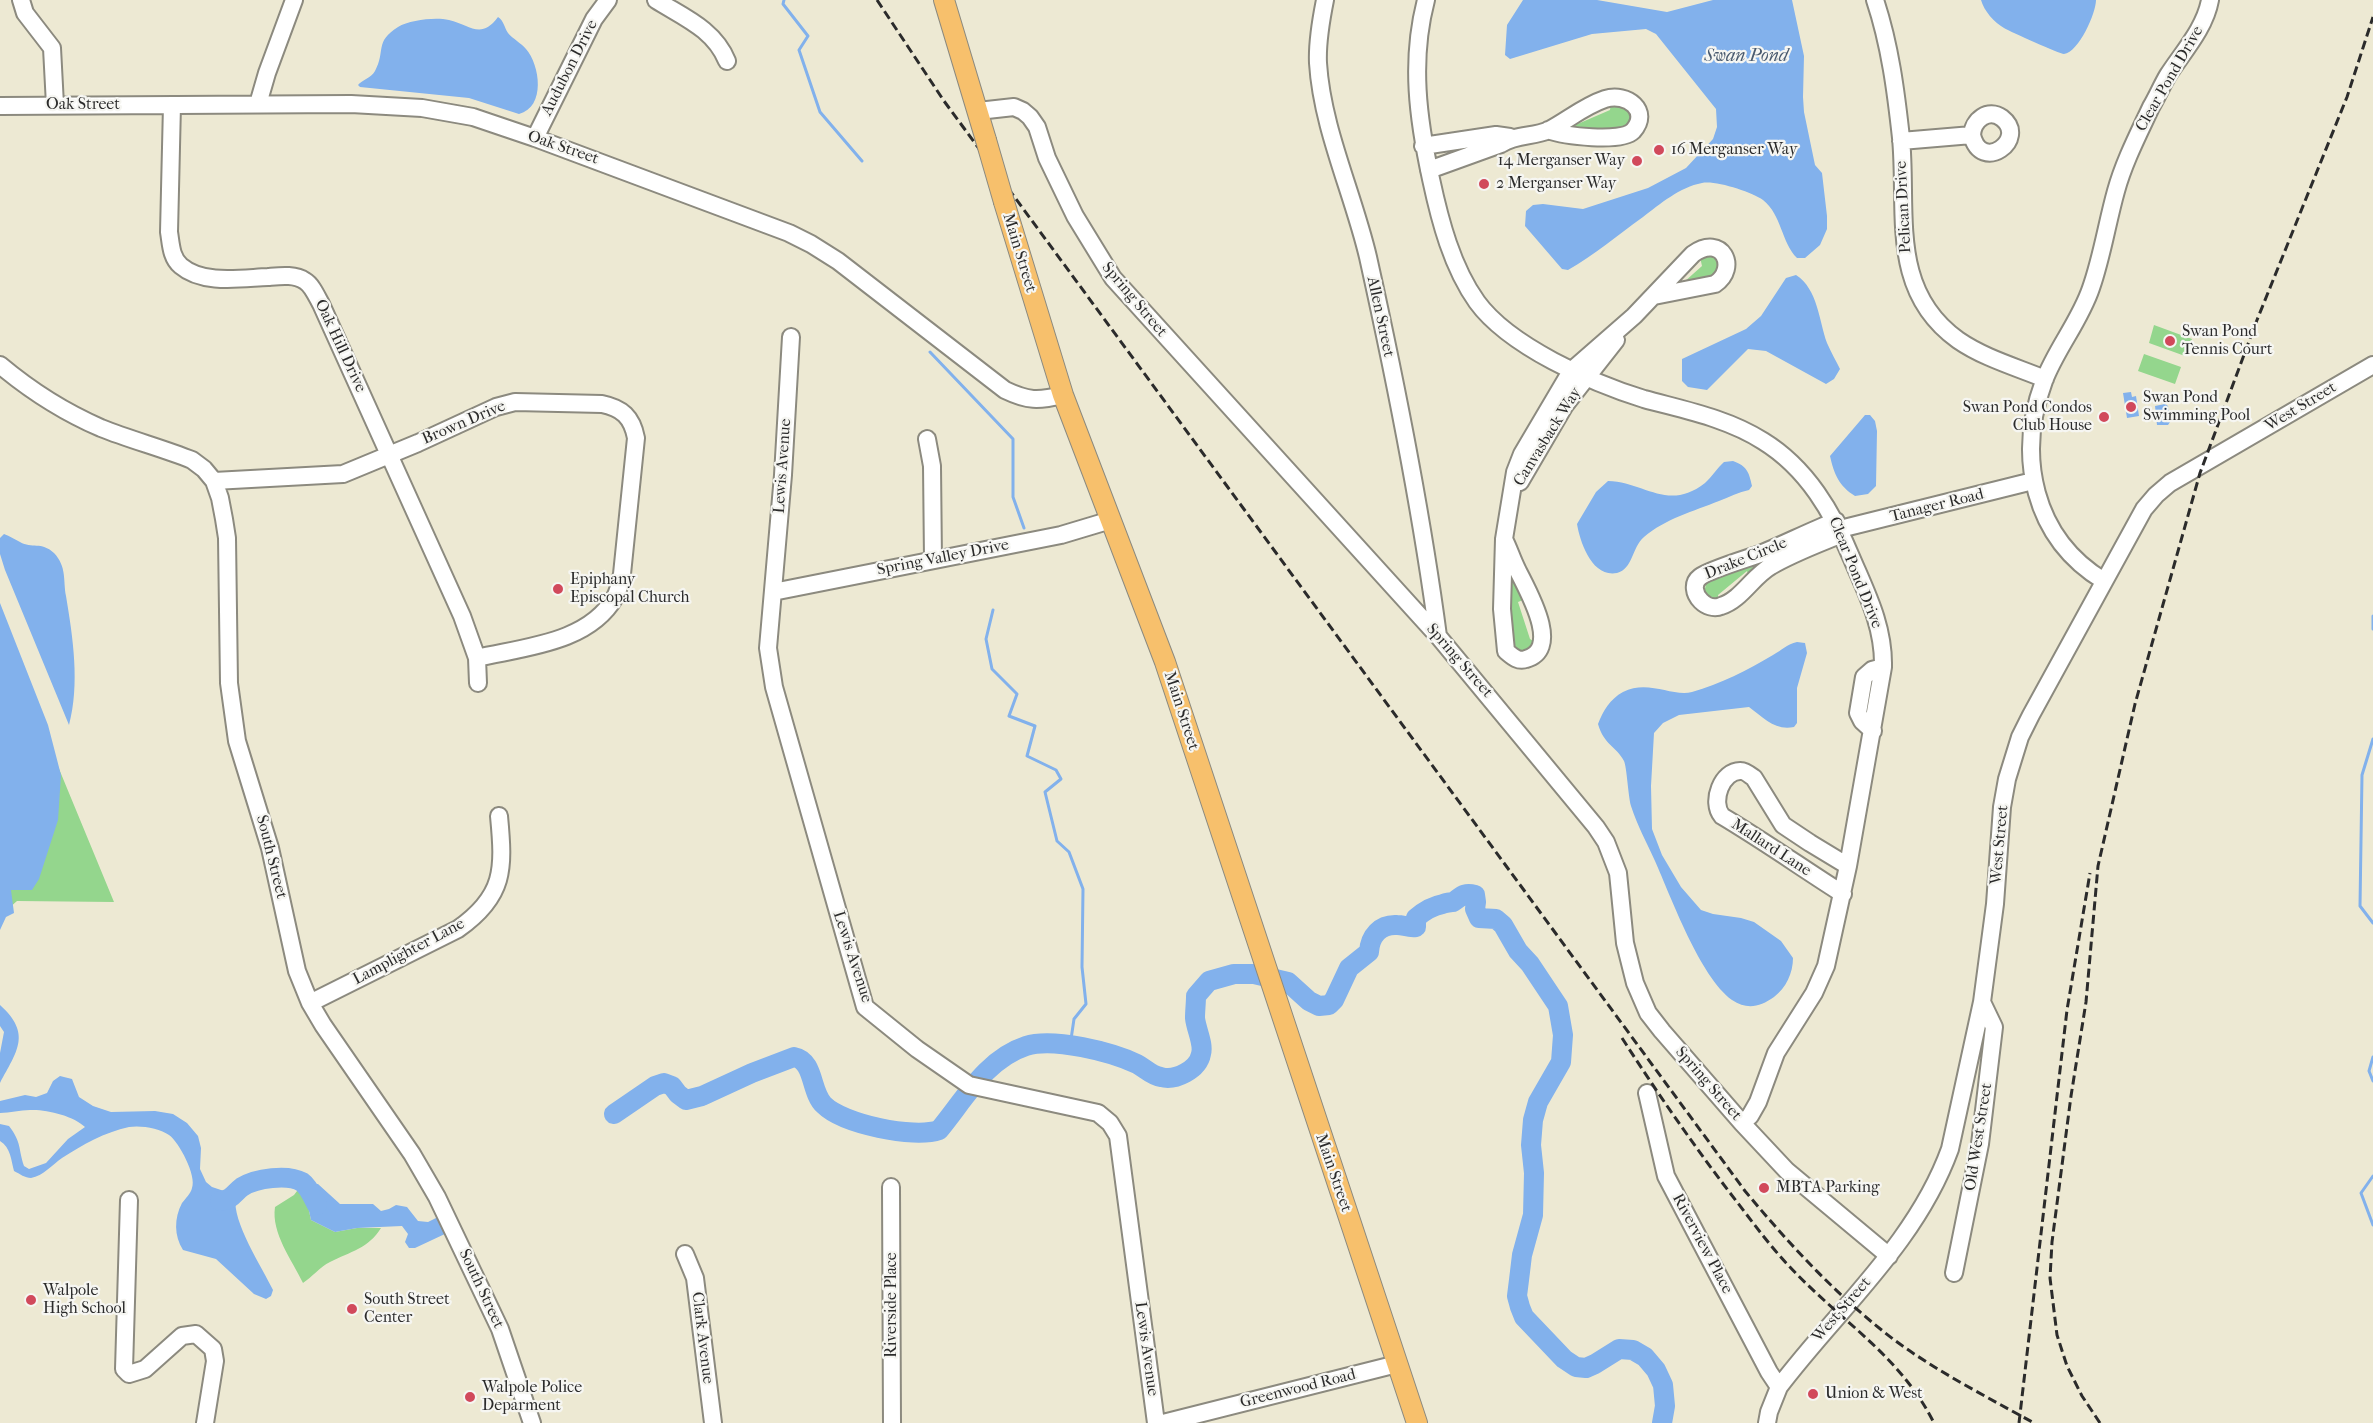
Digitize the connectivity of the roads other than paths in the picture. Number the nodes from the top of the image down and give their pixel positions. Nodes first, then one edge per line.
1 (21, 0) edge
2 (294, 0) edge
3 (608, 0) edge
4 (656, 0) edge
5 (944, 0) edge
6 (1325, 0) edge
7 (1426, 0) edge
8 (1875, 0) edge
9 (2210, 0) edge
10 (727, 61) dead end
11 (258, 104) junction
12 (55, 105) junction
13 (172, 105) junction
14 (0, 106) edge
15 (978, 111) junction
16 (1548, 130) junction
17 (1972, 135) dead end
18 (1511, 137) junction
19 (536, 138) junction
20 (1901, 141) junction
21 (1423, 146) junction
22 (1429, 170) junction
23 (1654, 297) dead end
24 (791, 337) dead end
25 (0, 365) edge
26 (2373, 365) edge
27 (1578, 374) junction
28 (2044, 379) junction
29 (1063, 395) junction
30 (927, 439) dead end
31 (391, 455) junction
32 (2033, 481) junction
33 (214, 482) junction
34 (1111, 520) junction
35 (1839, 528) junction
36 (1504, 538) junction
37 (933, 560) junction
38 (1765, 560) dead end
39 (2104, 581) junction
40 (773, 592) junction
41 (1438, 636) junction
42 (477, 658) junction
43 (478, 682) dead end
44 (499, 816) dead end
45 (1848, 866) junction
46 (1843, 894) junction
47 (1982, 1002) junction
48 (310, 1003) junction
49 (1647, 1093) dead end
50 (1742, 1124) junction
51 (891, 1187) dead end
52 (129, 1200) dead end
53 (685, 1254) dead end
54 (1889, 1256) junction
55 (1954, 1273) dead end
56 (1397, 1364) junction
57 (1779, 1387) junction
58 (205, 1423) edge
59 (532, 1423) edge
60 (713, 1423) edge
61 (892, 1423) edge
62 (1156, 1423) edge
63 (1163, 1423) edge
64 (1417, 1423) edge
65 (1767, 1423) edge

1 - 12 street
2 - 11 street
3 - 19 street, Audubon Drive
4 - 10 street
5 - 15 main road, Main Street
6 - 41 street, Allen Street
7 - 21 street, Clear Pond Drive
8 - 20 street, Pelican Drive
9 - 28 street, Clear Pond Drive
11 - 13 street, Oak Street
11 - 19 street, Oak Street
12 - 13 street, Oak Street
12 - 14 street, Oak Street
13 - 31 street, Oak Hill Drive
15 - 29 main road, Main Street, bridge
15 - 41 street, Spring Street
16 - 16 street
16 - 18 street
17 - 20 street
18 - 21 street
18 - 22 street
19 - 29 street, Oak Street
20 - 28 street, Pelican Drive
21 - 22 street, Clear Pond Drive
22 - 27 street, Clear Pond Drive
23 - 27 street, Canvasback Way
24 - 40 street, Lewis Avenue
25 - 33 street, South Street
26 - 39 street, West Street
27 - 35 street, Clear Pond Drive
27 - 36 street, Canvasback Way
28 - 32 street, Clear Pond Drive
29 - 34 main road, Main Street
30 - 37 street
31 - 33 street, Brown Drive
31 - 42 street, Oak Hill Drive
31 - 42 street, Brown Drive
32 - 35 street, Tanager Road
32 - 39 street, Clear Pond Drive
33 - 48 street, South Street
34 - 37 street, Spring Valley Drive
34 - 56 main road, Main Street
35 - 38 street, Drake Circle
35 - 45 street, Clear Pond Drive
36 - 36 street, Canvasback Way
37 - 40 street, Spring Valley Drive
39 - 47 street, West Street
40 - 62 street, Lewis Avenue
41 - 50 street, Spring Street
42 - 43 street, Oak Hill Drive
44 - 48 street, Lamplighter Lane
45 - 46 street, Clear Pond Drive
45 - 46 street, Mallard Lane
46 - 50 street, Clear Pond Drive
47 - 54 street, West Street
47 - 55 street, Old West Street
48 - 59 street, South Street
49 - 57 street, Riverview Place
50 - 54 street, Spring Street
51 - 61 street, Riverside Place
52 - 58 street
53 - 60 street, Clark Avenue
54 - 57 street, West Street
56 - 63 street, Greenwood Road
56 - 64 main road, Main Street
57 - 65 street, West Street

